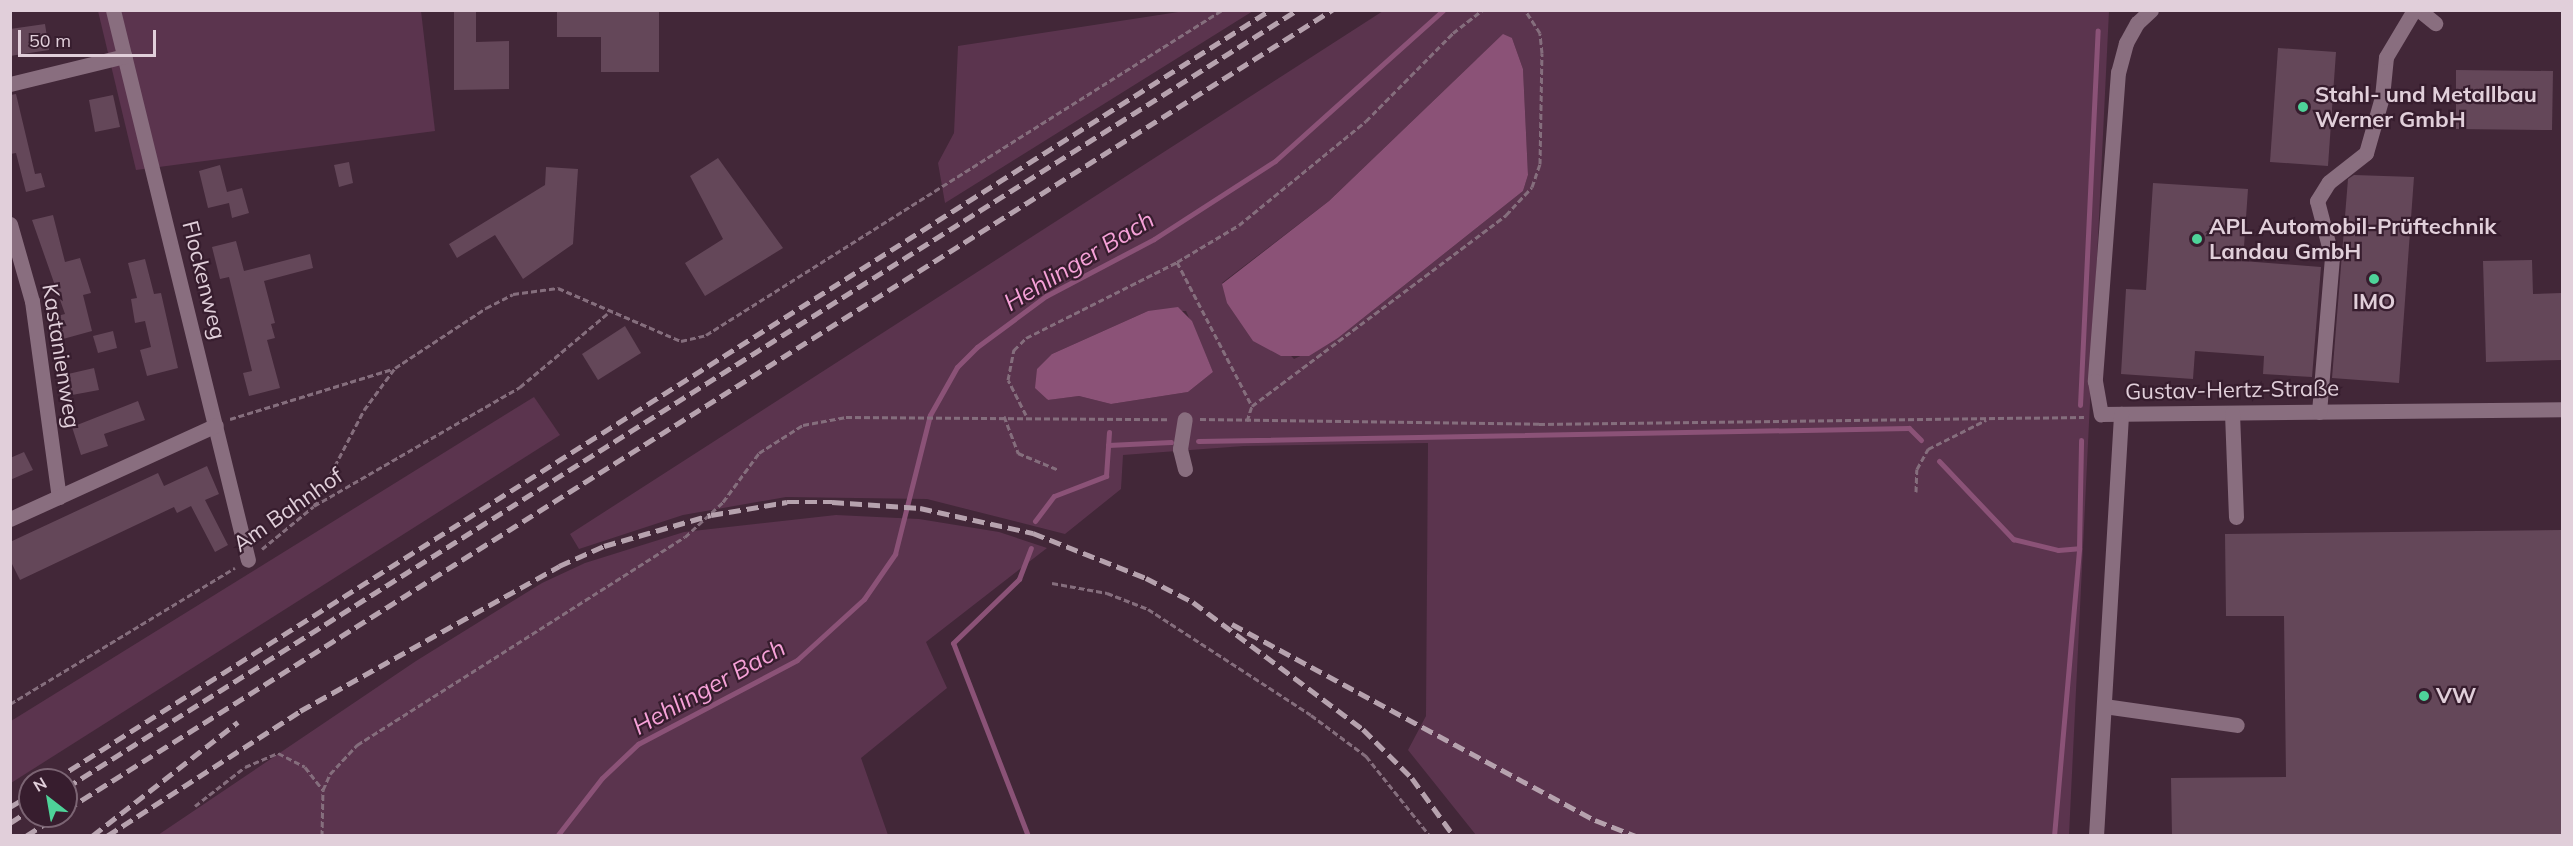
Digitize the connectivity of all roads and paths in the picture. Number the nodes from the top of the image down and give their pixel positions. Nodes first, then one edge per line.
1 (113, 10) edge
2 (1222, 10) edge
3 (1482, 10) edge
4 (1525, 10) edge
5 (2151, 10) edge
6 (2416, 10) edge
7 (2436, 23) dead end
8 (125, 56) junction
9 (10, 84) edge
10 (10, 224) edge
11 (1177, 262) junction
12 (607, 313) junction
13 (395, 369) junction
14 (1252, 406) junction
15 (2562, 409) edge
16 (2319, 412) junction
17 (2232, 413) junction
18 (2101, 414) junction
19 (2121, 414) junction
20 (1026, 415) junction
21 (1004, 416) junction
22 (1185, 419) junction
23 (1987, 419) junction
24 (1247, 421) junction
25 (216, 424) junction
26 (1185, 469) dead end
27 (1059, 470) dead end
28 (1916, 492) dead end
29 (59, 497) junction
30 (314, 506) junction
31 (2236, 517) dead end
32 (10, 519) edge
33 (248, 560) junction
34 (1052, 583) dead end
35 (10, 704) edge
36 (2104, 706) junction
37 (2236, 725) dead end
38 (323, 790) junction
39 (195, 806) dead end
40 (322, 836) edge
41 (1430, 836) edge
42 (2096, 836) edge

1 - 8 street, Flockenweg
2 - 12 path
3 - 11 path
4 - 14 path
5 - 18 street, Gustav-Hertz-Straße
6 - 7 street
6 - 16 street
8 - 9 street
8 - 25 street, Flockenweg
10 - 29 street, Kastanienweg
11 - 14 path
11 - 20 path
12 - 13 path
12 - 30 path, Am Bahnhof
13 - 25 path
13 - 30 path
14 - 24 path
15 - 16 street, Gustav-Hertz-Straße
16 - 17 street, Gustav-Hertz-Straße
17 - 19 street, Gustav-Hertz-Straße
17 - 31 street
18 - 19 street, Gustav-Hertz-Straße
18 - 23 path
19 - 36 street
20 - 21 path
20 - 22 path
21 - 27 path
21 - 38 path
22 - 24 path
22 - 26 street
23 - 24 path
23 - 28 path
25 - 29 street
25 - 33 street, Flockenweg
29 - 32 street
30 - 33 path, Am Bahnhof
33 - 35 path, Am Bahnhof
34 - 41 path
36 - 37 street
36 - 42 street
38 - 39 path
38 - 40 path

